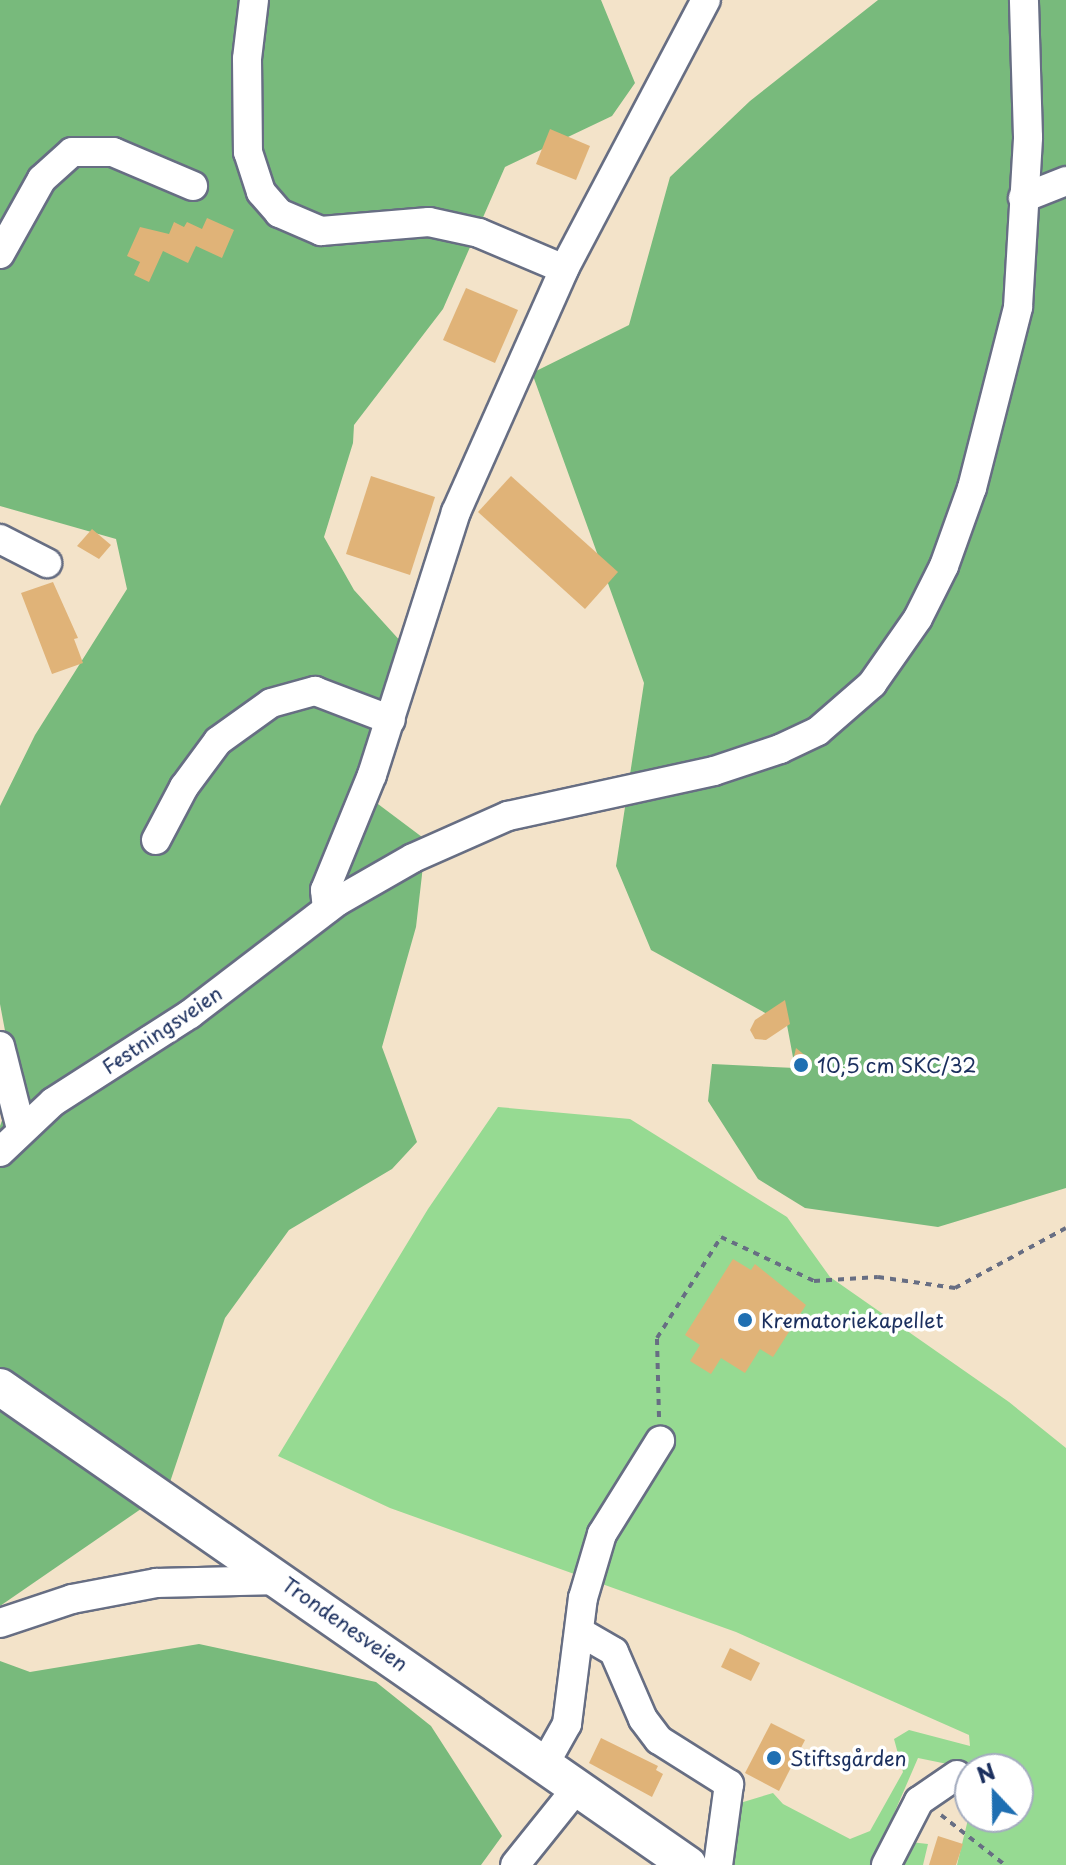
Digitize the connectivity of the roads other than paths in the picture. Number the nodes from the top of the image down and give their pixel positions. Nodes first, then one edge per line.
1 (254, 0) edge
2 (706, 0) edge
3 (1024, 0) edge
4 (1066, 181) edge
5 (193, 186) dead end
6 (1023, 198) junction
7 (0, 254) edge
8 (564, 269) junction
9 (0, 539) edge
10 (47, 563) dead end
11 (391, 720) junction
12 (156, 840) dead end
13 (327, 909) junction
14 (0, 1046) edge
15 (21, 1129) junction
16 (0, 1152) edge
17 (0, 1387) edge
18 (660, 1441) road end
19 (281, 1580) junction
20 (0, 1623) edge
21 (580, 1632) junction
22 (544, 1765) junction
23 (954, 1777) edge
24 (577, 1788) junction
25 (515, 1865) edge
26 (688, 1865) edge
27 (718, 1865) edge
28 (886, 1865) edge

1 - 8 street
2 - 8 street
3 - 6 street, Festningsveien
4 - 6 street
5 - 7 street
6 - 13 street, Festningsveien
8 - 11 street
9 - 10 street
11 - 12 street
11 - 13 street
13 - 15 street, Festningsveien
14 - 15 street
15 - 16 street, Festningsveien
17 - 19 main road, Trondenesveien
18 - 21 street
19 - 20 street
19 - 22 main road, Trondenesveien
21 - 22 street
21 - 27 street
22 - 24 main road, Trondenesveien
23 - 28 street
24 - 25 street
24 - 26 main road, Trondenesveien

